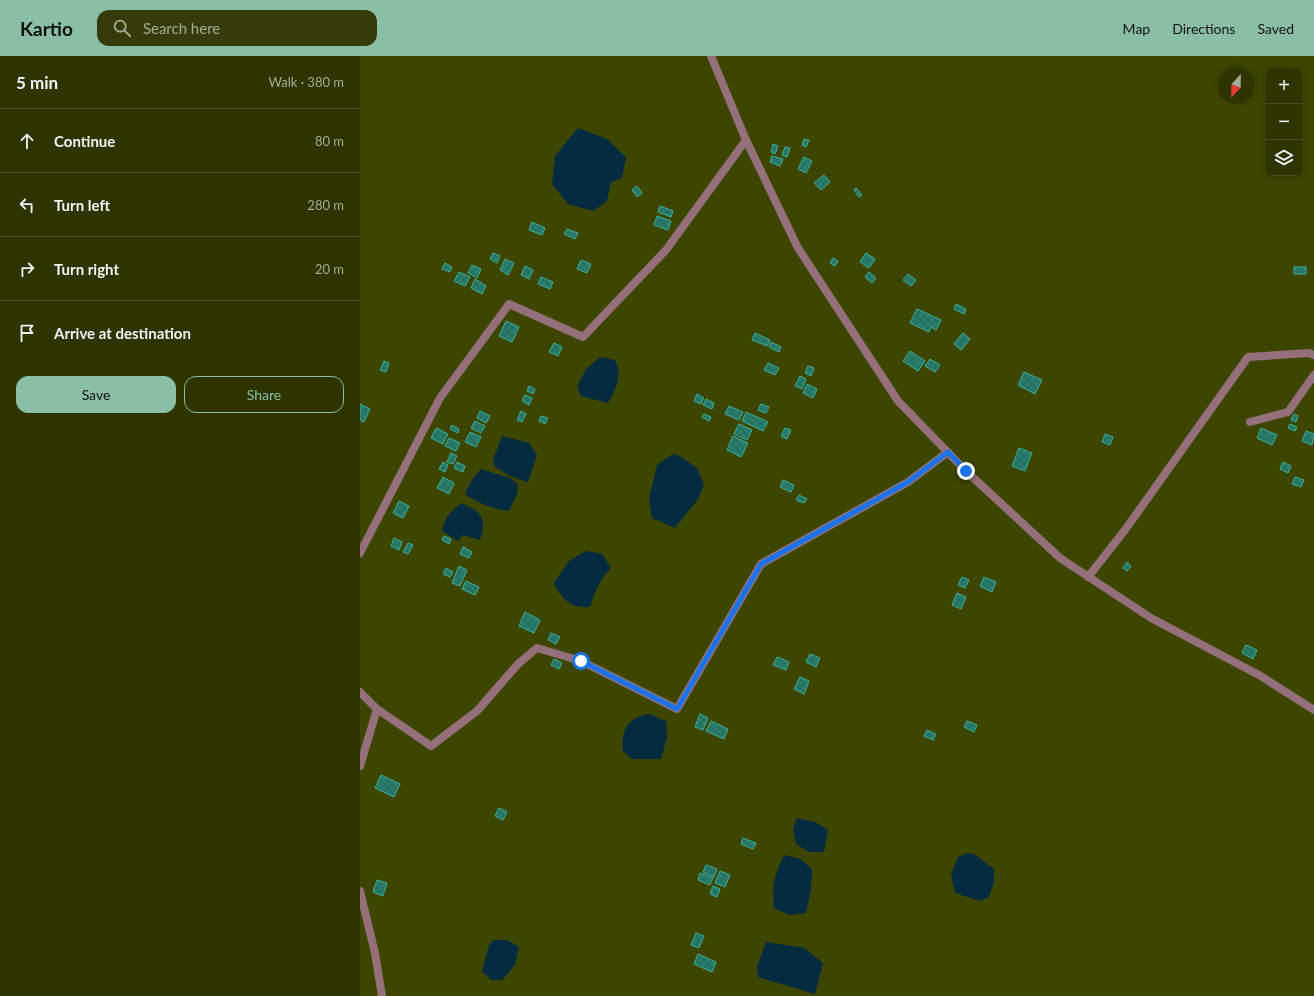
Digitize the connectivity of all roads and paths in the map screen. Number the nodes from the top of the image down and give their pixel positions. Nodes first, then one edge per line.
1 (711, 56) edge
2 (746, 140) junction
3 (1314, 355) edge
4 (1314, 375) edge
5 (1250, 422) dead end
6 (948, 452) junction
7 (360, 553) edge
8 (1088, 577) junction
9 (360, 692) edge
10 (378, 709) junction
11 (1314, 710) edge
12 (360, 766) edge
13 (360, 891) edge
14 (382, 996) edge

1 - 2 street
2 - 6 street
2 - 7 street
3 - 8 street
4 - 5 street
6 - 8 street
6 - 10 street
8 - 11 street
9 - 10 street
10 - 12 street
13 - 14 street

